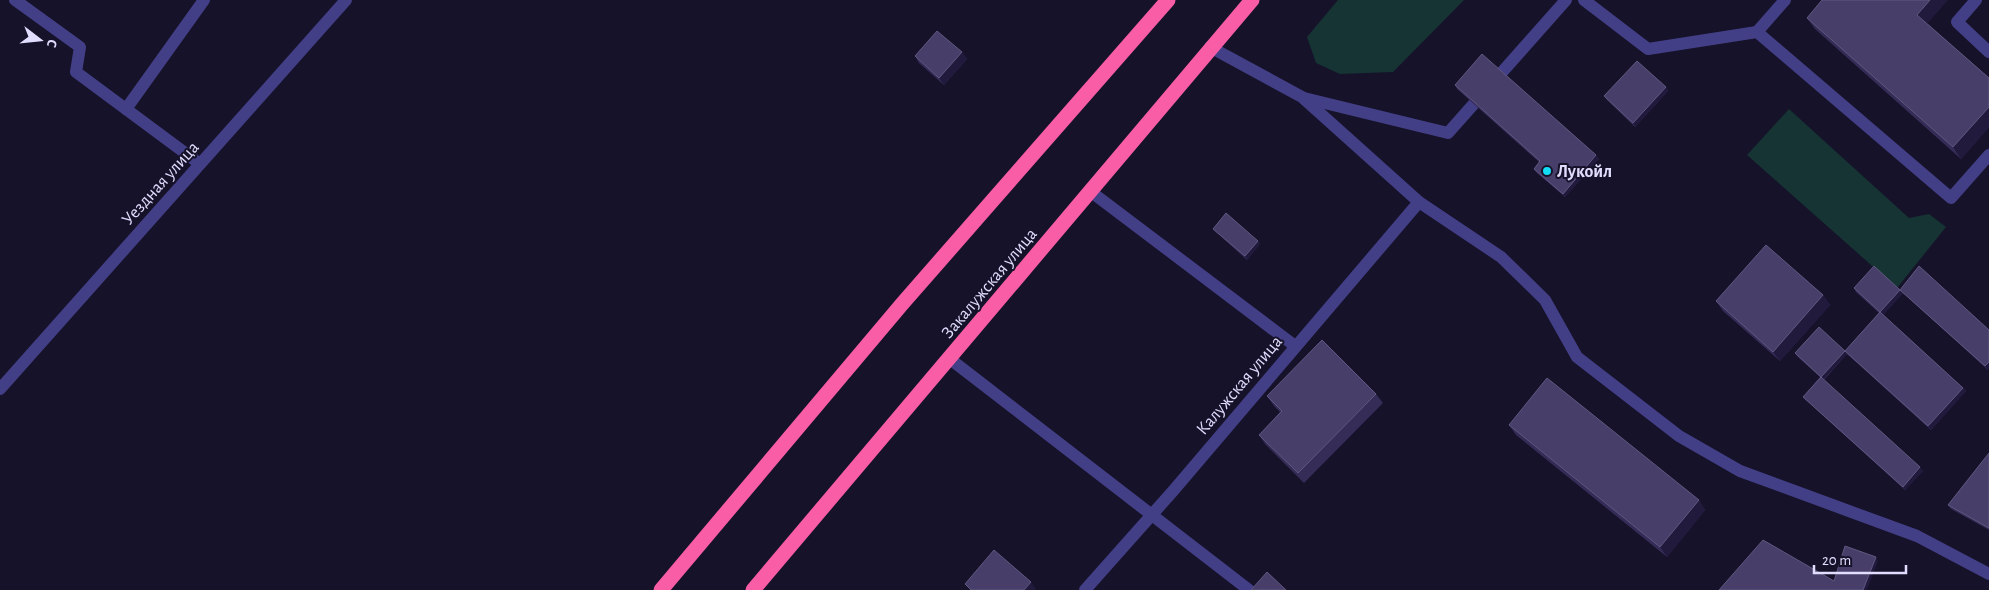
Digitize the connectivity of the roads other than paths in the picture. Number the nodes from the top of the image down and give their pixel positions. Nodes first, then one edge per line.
1 (15, 0) edge
2 (204, 0) edge
3 (346, 0) edge
4 (1168, 0) edge
5 (1252, 0) edge
6 (1566, 0) edge
7 (1584, 0) edge
8 (1785, 0) edge
9 (1976, 0) edge
10 (1757, 32) junction
11 (1210, 47) junction
12 (1989, 52) edge
13 (1302, 97) junction
14 (126, 109) junction
15 (1989, 155) edge
16 (200, 164) junction
17 (1090, 192) junction
18 (1419, 202) junction
19 (1295, 346) junction
20 (950, 359) junction
21 (0, 389) edge
22 (1151, 515) junction
23 (1989, 574) edge
24 (661, 590) edge
25 (753, 590) edge
26 (1086, 590) edge
27 (1249, 590) edge

1 - 14 street
2 - 14 street
3 - 16 street, Уездная улица
4 - 24 highway
5 - 11 highway, Закалужская улица
6 - 13 street
7 - 10 street
8 - 10 street
9 - 12 street
10 - 15 street
11 - 13 street
11 - 17 highway, Закалужская улица
13 - 18 street
14 - 16 street
16 - 21 street, Уездная улица
17 - 19 street
17 - 20 highway, Закалужская улица
18 - 19 street, Калужская улица
18 - 23 street
19 - 22 street, Калужская улица
20 - 22 street
20 - 25 highway, Закалужская улица
22 - 26 street, Калужская улица
22 - 27 street

